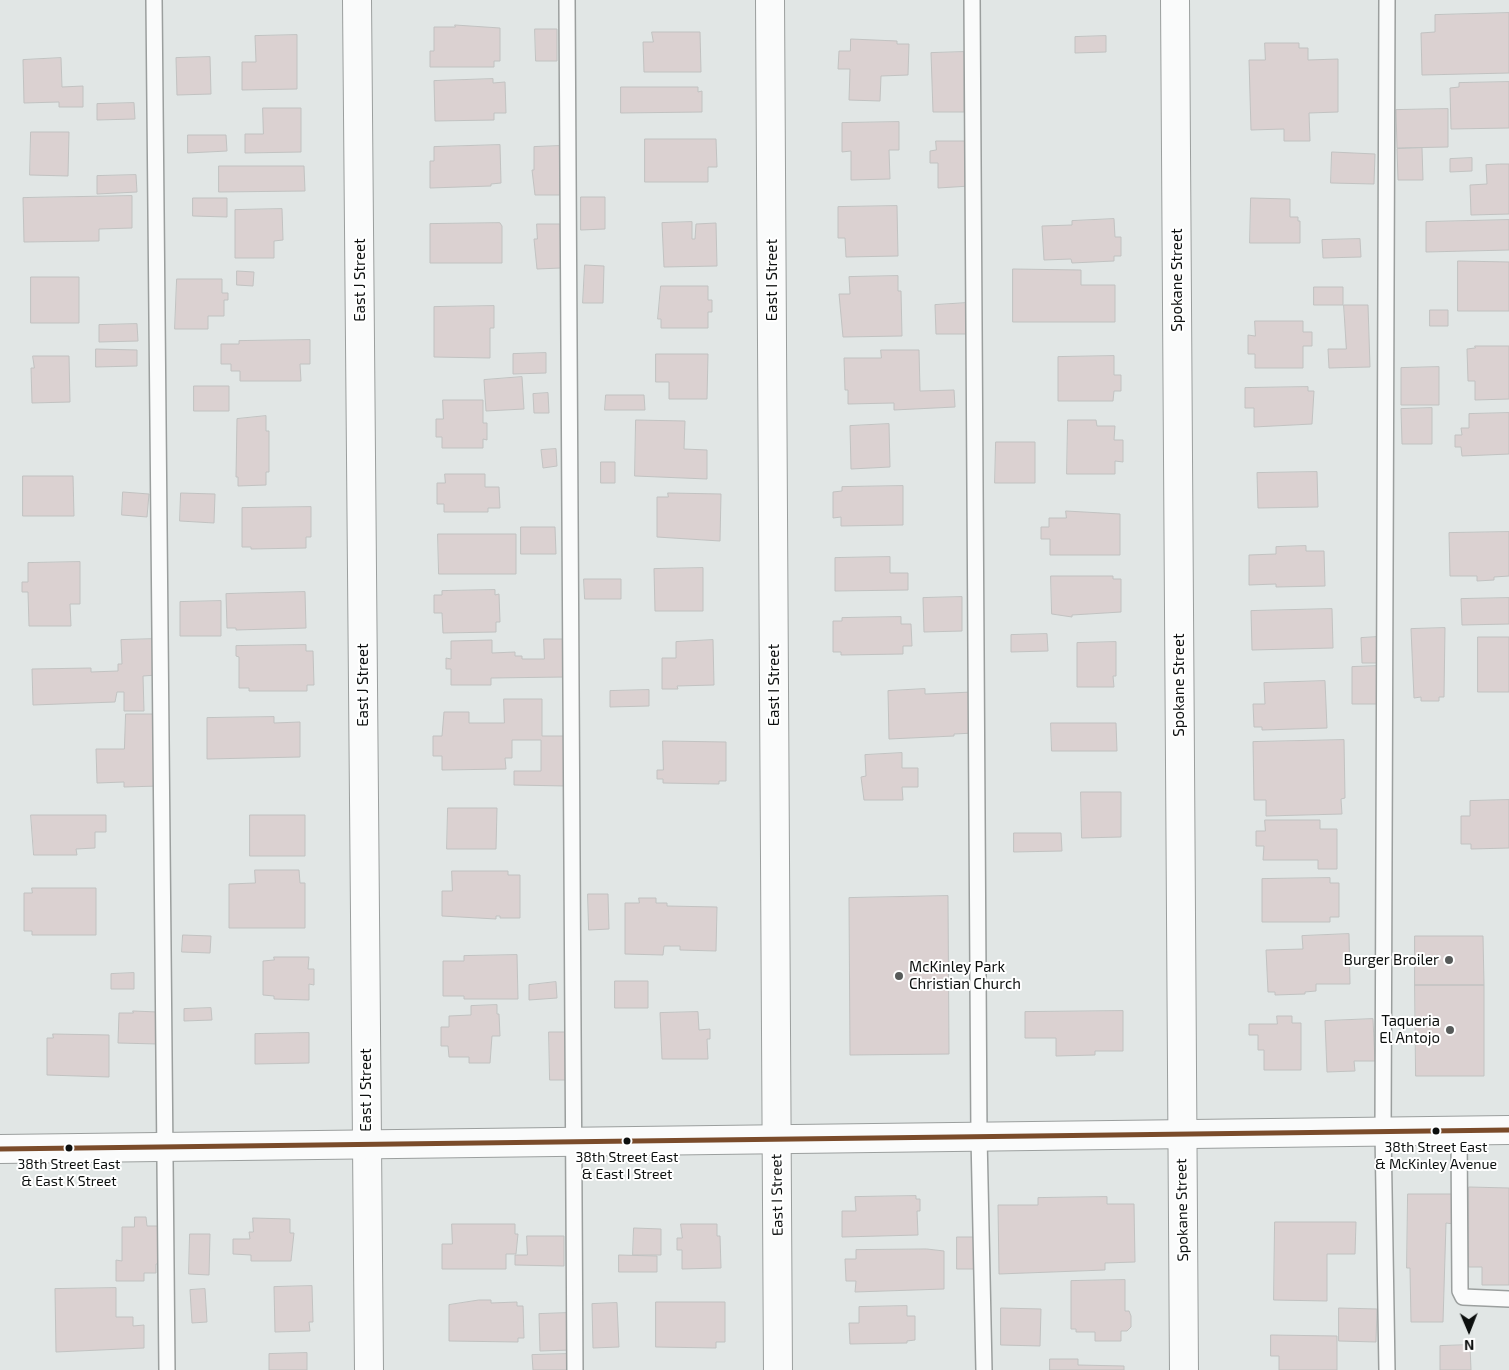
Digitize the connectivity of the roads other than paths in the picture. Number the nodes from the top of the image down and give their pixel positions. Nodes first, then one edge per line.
1 (154, 0) edge
2 (357, 0) edge
3 (567, 0) edge
4 (770, 0) edge
5 (972, 0) edge
6 (1175, 0) edge
7 (1387, 0) edge
8 (1459, 1130) junction
9 (1509, 1130) edge
10 (1383, 1131) junction
11 (1181, 1134) junction
12 (979, 1136) junction
13 (776, 1139) junction
14 (572, 1141) junction
15 (366, 1144) junction
16 (166, 1146) junction
17 (0, 1149) edge
18 (1509, 1299) edge
19 (168, 1370) edge
20 (369, 1370) edge
21 (574, 1370) edge
22 (778, 1370) edge
23 (984, 1370) edge
24 (1184, 1370) edge
25 (1388, 1370) edge

1 - 16 lane
2 - 15 street, East J Street
3 - 14 lane
4 - 13 street, East I Street
5 - 12 lane
6 - 11 street, Spokane Street
7 - 10 lane
8 - 9 street
8 - 10 street
8 - 18 lane
10 - 11 street
10 - 25 lane
11 - 12 street
11 - 24 street, Spokane Street
12 - 13 street
12 - 23 lane
13 - 14 street
13 - 22 street, East I Street
14 - 15 street
14 - 21 lane
15 - 16 street
15 - 20 street, East J Street
16 - 17 street
16 - 19 lane

